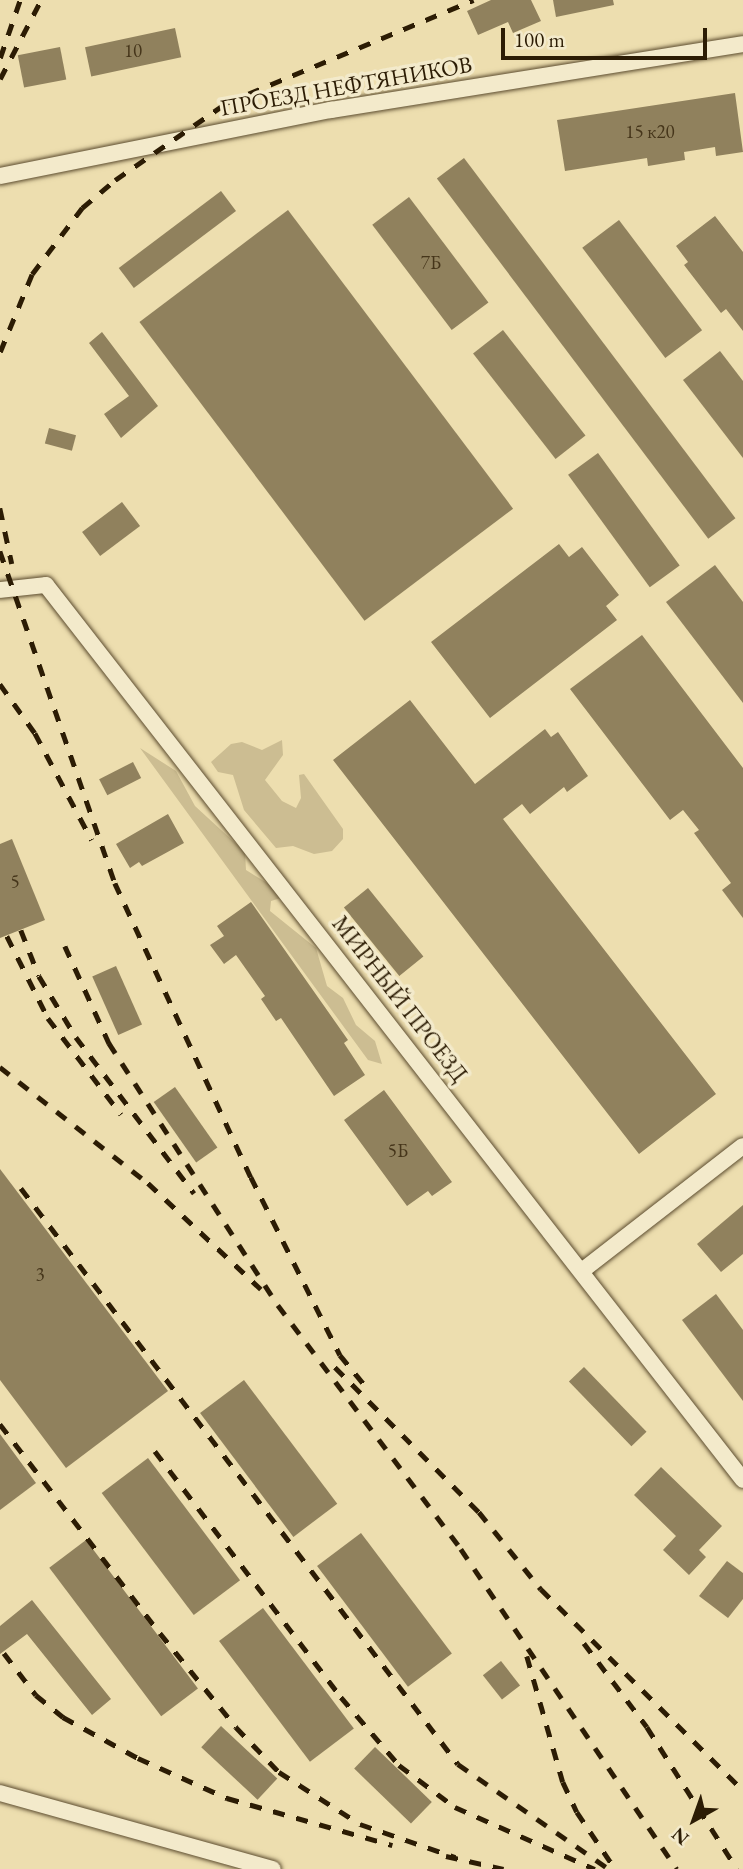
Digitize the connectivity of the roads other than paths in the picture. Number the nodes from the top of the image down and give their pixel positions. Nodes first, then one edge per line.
1 (743, 44) edge
2 (0, 176) edge
3 (0, 590) edge
4 (743, 1146) edge
5 (583, 1270) junction
6 (743, 1480) edge
7 (0, 1793) edge
8 (273, 1869) edge

1 - 2 street, ПРОЕЗД НЕФТЯНИКОВ
3 - 5 street, МИРНЫЙ ПРОЕЗД
4 - 5 street
5 - 6 street, МИРНЫЙ ПРОЕЗД
7 - 8 street

